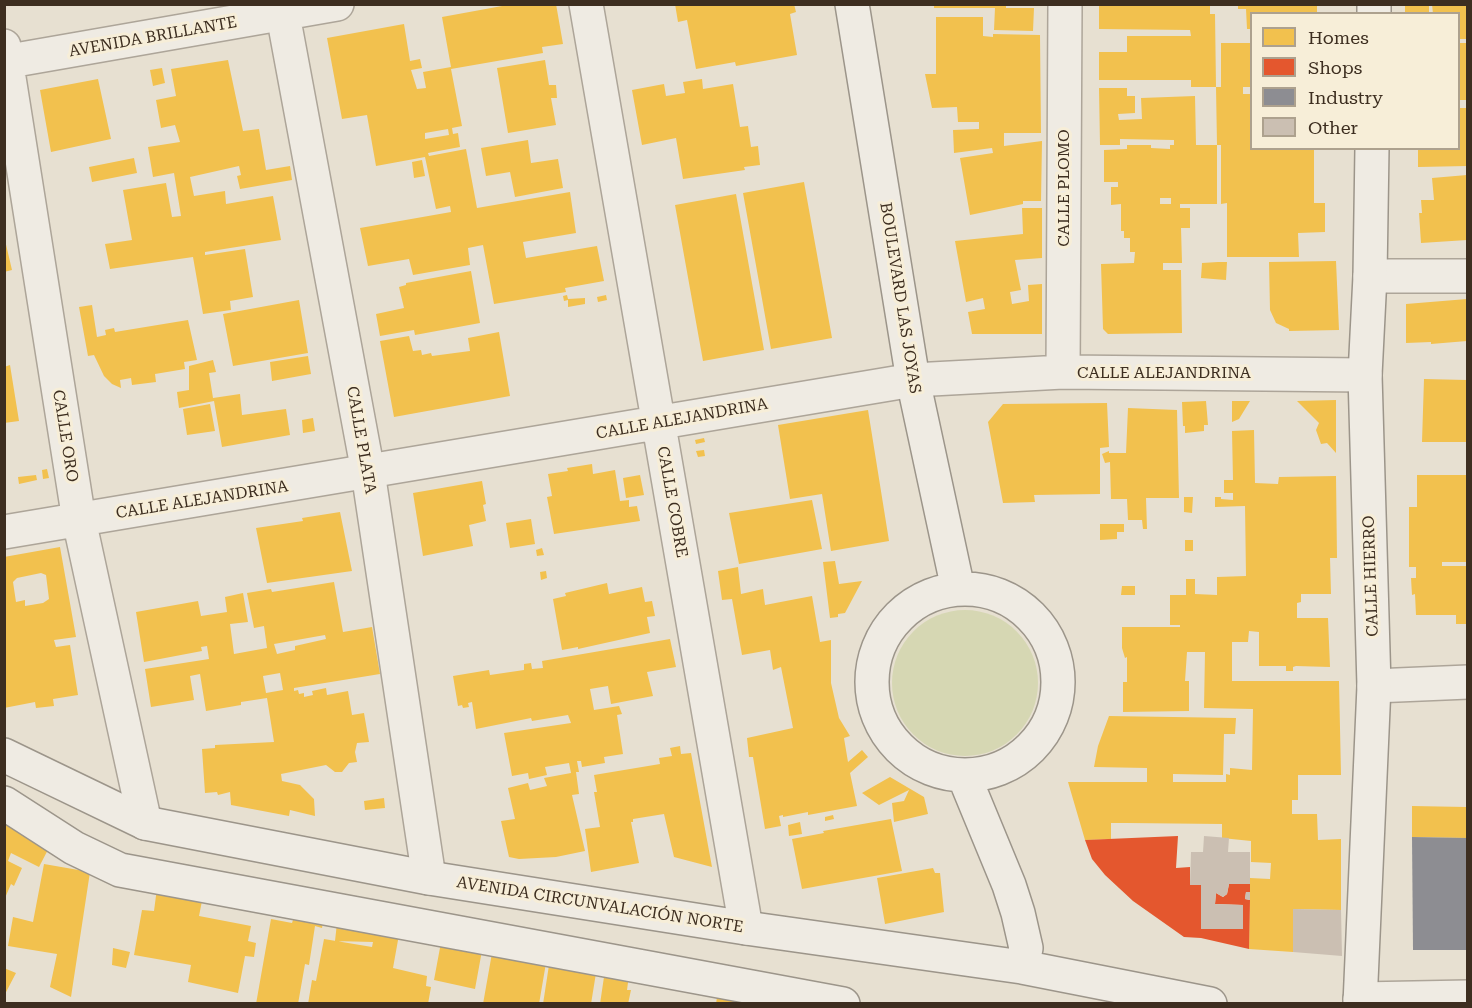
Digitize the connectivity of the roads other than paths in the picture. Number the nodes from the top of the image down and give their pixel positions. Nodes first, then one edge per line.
1 (337, 4) edge
2 (586, 4) edge
3 (852, 4) edge
4 (1065, 4) edge
5 (281, 9) edge
6 (5, 57) edge
7 (1372, 150) edge
8 (1370, 276) junction
9 (1467, 276) edge
10 (1063, 372) junction
11 (1365, 375) junction
12 (913, 380) junction
13 (658, 423) junction
14 (368, 472) junction
15 (79, 520) junction
16 (4, 532) edge
17 (958, 589) junction
18 (1467, 682) edge
19 (1374, 686) junction
20 (4, 755) edge
21 (964, 776) junction
22 (4, 803) edge
23 (146, 823) junction
24 (429, 878) junction
25 (746, 928) junction
26 (1022, 967) junction
27 (1467, 997) edge
28 (1360, 1001) edge
29 (843, 1004) edge
30 (1210, 1004) edge

1 - 5 street, AVENIDA BRILLANTE
2 - 13 street, CALLE COBRE
3 - 12 street, BOULEVARD LAS JOYAS
4 - 10 street, CALLE PLOMO
5 - 6 street, AVENIDA BRILLANTE
5 - 14 street, CALLE PLATA
6 - 15 street, CALLE ORO
7 - 8 street, CALLE HIERRO
8 - 9 street
8 - 11 street, CALLE HIERRO
10 - 11 street, CALLE ALEJANDRINA
10 - 12 street, CALLE ALEJANDRINA
11 - 19 street, CALLE HIERRO
12 - 13 street, CALLE ALEJANDRINA
12 - 17 street, BOULEVARD LAS JOYAS
13 - 14 street, CALLE ALEJANDRINA
13 - 25 street, CALLE COBRE
14 - 15 street, CALLE ALEJANDRINA
14 - 24 street, CALLE PLATA
15 - 16 street, CALLE ALEJANDRINA
15 - 23 street, CALLE ORO
17 - 21 street
17 - 21 street
18 - 19 street
19 - 28 street, CALLE HIERRO
20 - 23 street, AVENIDA CIRCUNVALACIÓN NORTE
21 - 26 street
22 - 29 street
23 - 24 street, AVENIDA CIRCUNVALACIÓN NORTE
24 - 25 street, AVENIDA CIRCUNVALACIÓN NORTE
25 - 26 street, AVENIDA CIRCUNVALACIÓN NORTE
26 - 30 street, AVENIDA CIRCUNVALACIÓN NORTE
27 - 28 street

